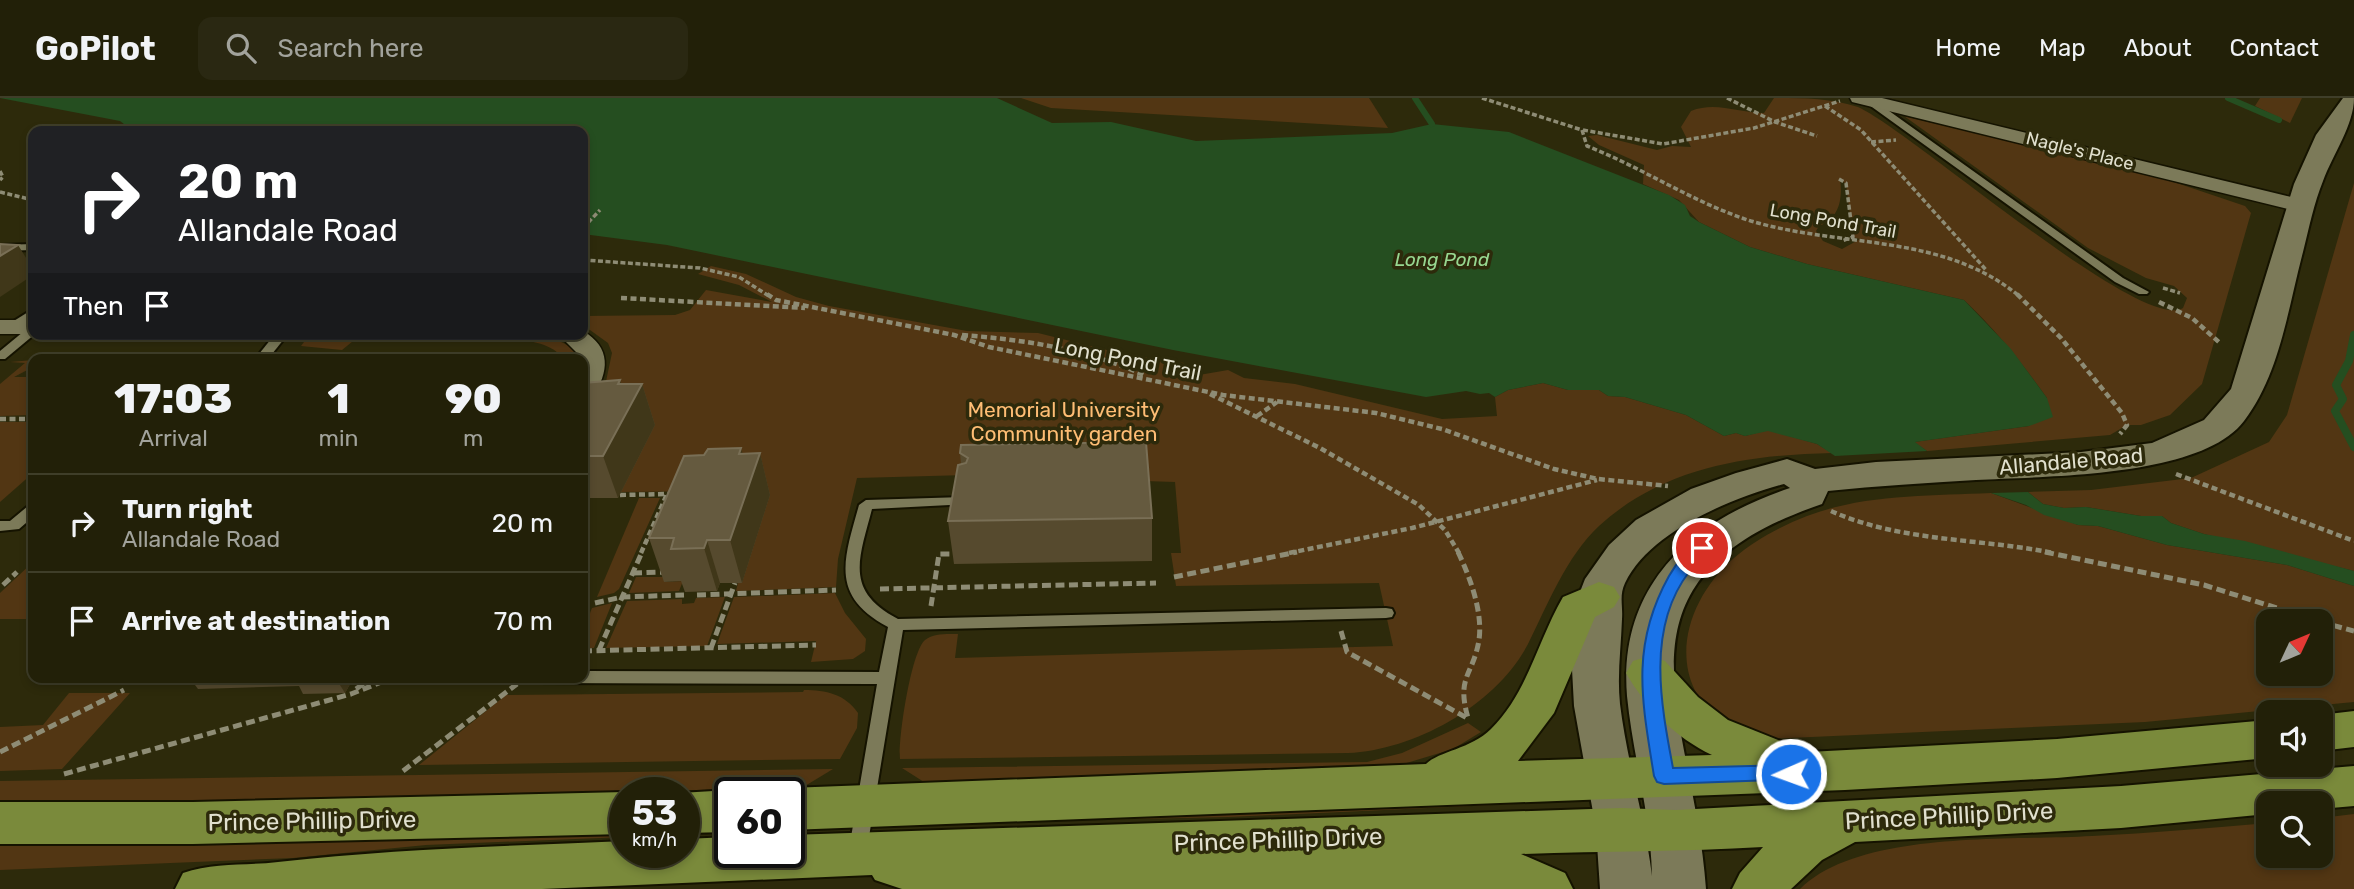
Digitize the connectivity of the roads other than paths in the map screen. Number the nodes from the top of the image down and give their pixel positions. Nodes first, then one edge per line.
1 (1859, 98) edge
2 (2354, 101) edge
3 (2300, 206) junction
4 (28, 247) edge
5 (0, 248) edge
6 (2143, 292) road end
7 (23, 324) edge
8 (277, 340) edge
9 (578, 340) edge
10 (265, 354) edge
11 (1, 356) edge
12 (588, 380) edge
13 (1818, 494) junction
14 (964, 501) edge
15 (28, 512) edge
16 (7, 526) edge
17 (1600, 597) junction
18 (1386, 613) dead end
19 (896, 625) junction
20 (1649, 673) junction
21 (588, 678) edge
22 (886, 678) junction
23 (2354, 729) edge
24 (2333, 731) edge
25 (2256, 740) edge
26 (1816, 773) junction
27 (1664, 776) junction
28 (1609, 778) junction
29 (1419, 784) junction
30 (2354, 786) edge
31 (609, 813) edge
32 (805, 814) edge
33 (1852, 821) junction
34 (0, 823) edge
35 (1621, 829) junction
36 (860, 831) junction
37 (1676, 831) junction
38 (202, 889) edge
39 (1546, 889) edge
40 (1627, 889) edge
41 (1679, 889) edge
42 (1759, 889) edge

1 - 3 street, Nagle's Place
1 - 6 lane
2 - 3 main road, Allandale Road
3 - 13 main road, Allandale Road
4 - 5 lane
7 - 11 lane
8 - 10 lane
9 - 12 street
13 - 17 main road, Allandale Road
13 - 20 main road
14 - 19 lane
15 - 16 lane
17 - 28 main road, Allandale Road
17 - 29 main road
18 - 19 lane
19 - 22 lane
20 - 26 main road
20 - 27 main road
21 - 22 lane
22 - 36 lane
23 - 24 main road
25 - 26 main road, Prince Phillip Drive
26 - 27 main road, Prince Phillip Drive
27 - 28 main road, Prince Phillip Drive
27 - 37 main road
28 - 29 main road, Prince Phillip Drive
28 - 35 main road, Allandale Road
29 - 36 main road, Prince Phillip Drive
30 - 33 main road, Prince Phillip Drive
31 - 34 main road, Prince Phillip Drive
32 - 36 main road, Prince Phillip Drive
33 - 37 main road, Prince Phillip Drive
33 - 42 main road
35 - 36 main road, Prince Phillip Drive
35 - 37 main road, Prince Phillip Drive
35 - 40 main road, Allandale Road
36 - 38 main road, Prince Phillip Drive
36 - 39 main road
37 - 41 main road

